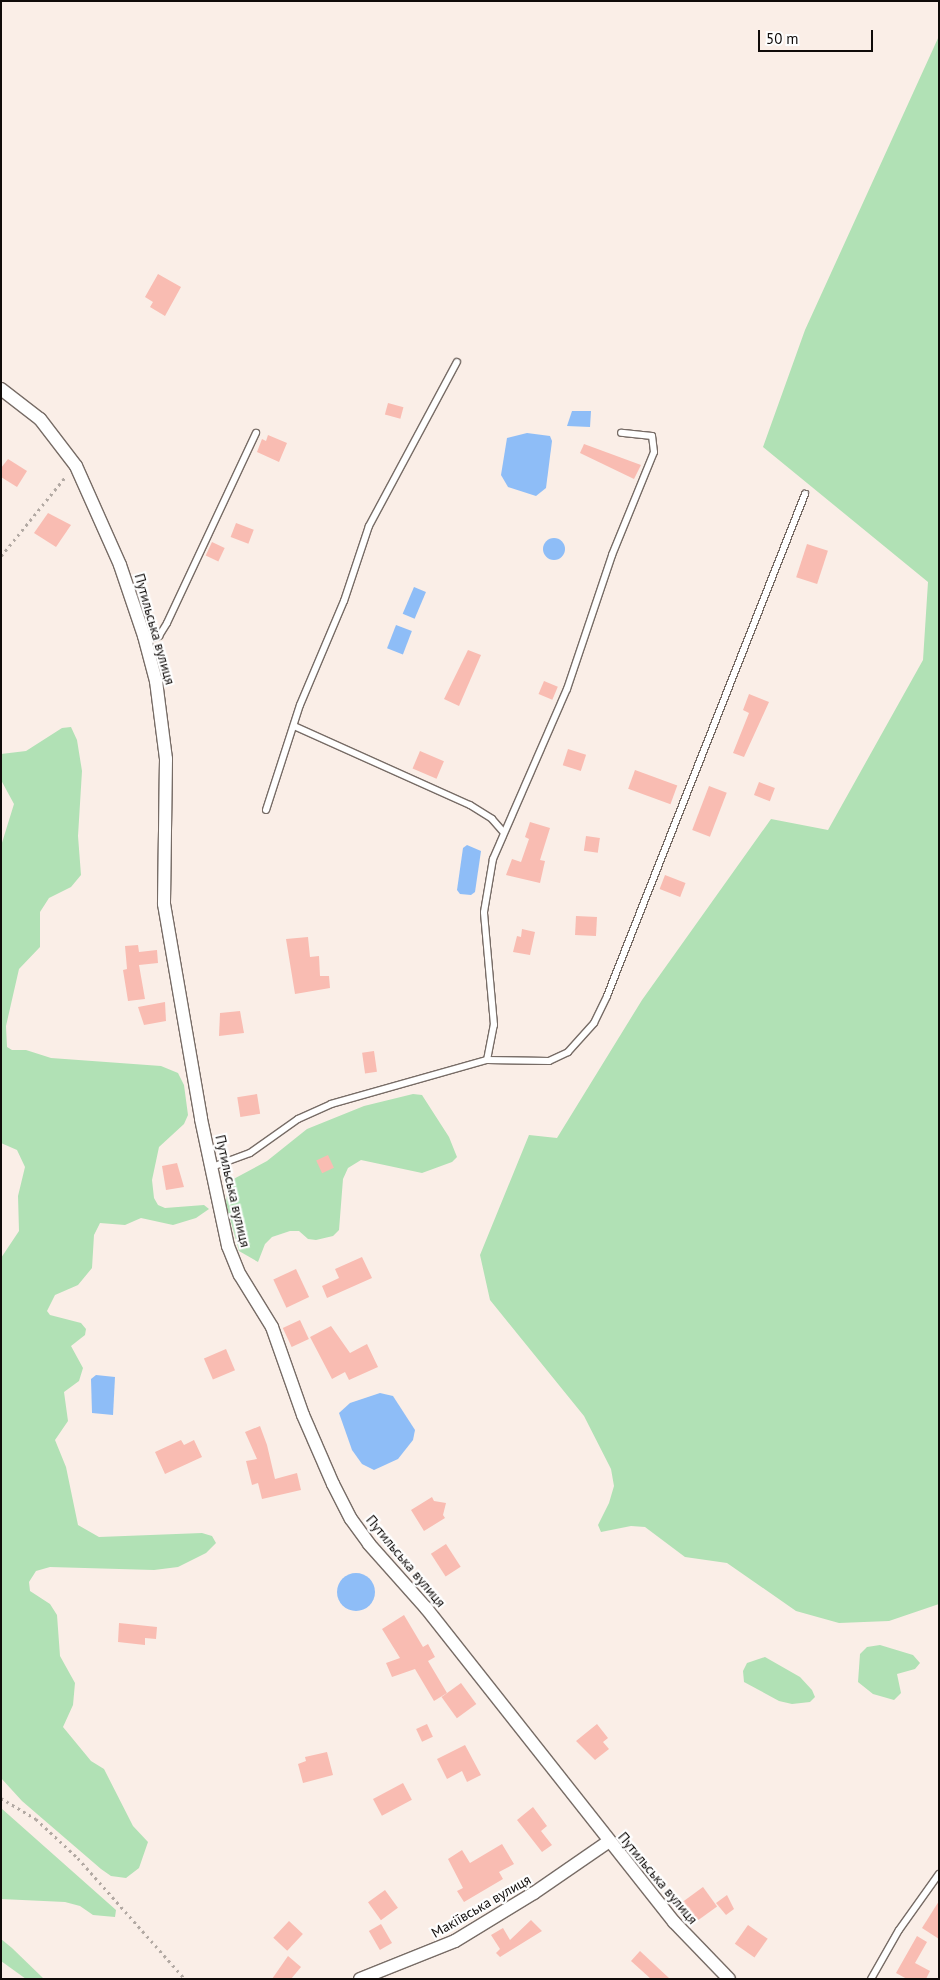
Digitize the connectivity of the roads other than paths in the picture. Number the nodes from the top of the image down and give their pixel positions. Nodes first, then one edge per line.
1 (456, 362) dead end
2 (1, 389) edge
3 (256, 433) dead end
4 (621, 433) dead end
5 (805, 494) dead end
6 (145, 640) junction
7 (294, 726) junction
8 (266, 810) dead end
9 (504, 833) junction
10 (487, 1060) junction
11 (212, 1167) junction
12 (608, 1842) junction
13 (939, 1874) edge
14 (360, 1979) edge
15 (728, 1979) edge
16 (871, 1979) edge

1 - 7 lane
2 - 6 street, Путильська вулиця
3 - 6 lane
4 - 9 lane
5 - 10 lane
6 - 11 street, Путильська вулиця
7 - 8 lane
7 - 9 lane
9 - 10 lane
10 - 11 lane
11 - 12 street, Путильська вулиця
12 - 14 street, Макіївська вулиця
12 - 15 street, Путильська вулиця
13 - 16 lane

